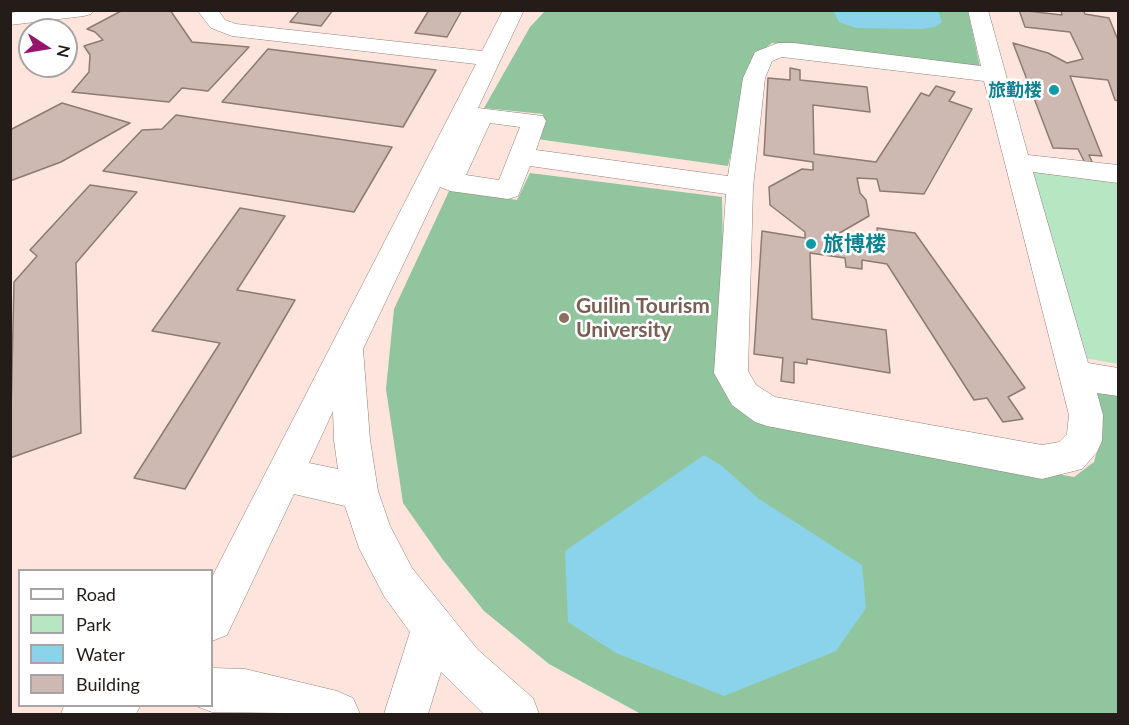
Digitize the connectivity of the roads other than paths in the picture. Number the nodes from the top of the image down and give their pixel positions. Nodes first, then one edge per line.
1 (207, 10) edge
2 (978, 10) edge
3 (514, 11) edge
4 (94, 13) edge
5 (10, 19) edge
6 (78, 25) edge
7 (490, 59) junction
8 (994, 75) junction
9 (456, 148) junction
10 (521, 156) junction
11 (1019, 162) junction
12 (1119, 174) edge
13 (740, 187) junction
14 (348, 345) junction
15 (1074, 375) junction
16 (1119, 382) edge
17 (283, 475) junction
18 (359, 491) junction
19 (213, 618) edge
20 (434, 627) junction
21 (213, 690) edge
22 (109, 707) edge
23 (83, 714) edge
24 (337, 714) edge
25 (406, 714) edge
26 (517, 714) edge

1 - 7 street
2 - 8 street
3 - 7 street
4 - 5 street
4 - 6 street
7 - 9 street
8 - 11 street
8 - 13 street
9 - 10 street
9 - 10 street
9 - 14 street
10 - 13 street
11 - 12 street
11 - 15 street
13 - 15 street
14 - 17 street
14 - 18 street
15 - 16 street
17 - 18 street
17 - 19 street
18 - 20 street
20 - 25 street
20 - 26 street
21 - 24 street
22 - 23 street

